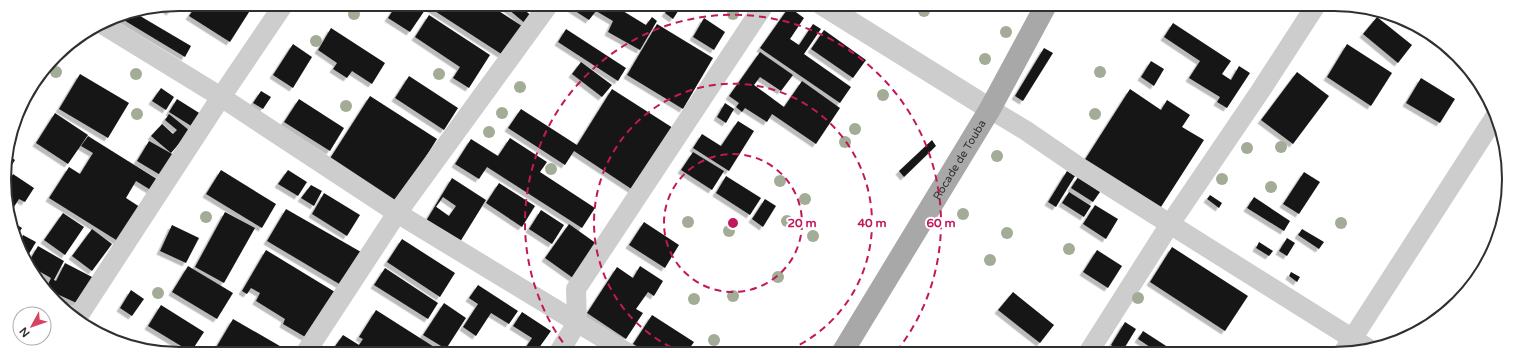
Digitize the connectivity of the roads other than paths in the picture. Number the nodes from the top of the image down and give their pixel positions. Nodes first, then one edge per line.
1 (279, 11) edge
2 (544, 11) edge
3 (760, 11) edge
4 (834, 11) edge
5 (1043, 11) edge
6 (1313, 11) edge
7 (107, 27) edge
8 (220, 97) junction
9 (990, 108) junction
10 (1492, 122) edge
11 (397, 213) junction
12 (1170, 224) junction
13 (80, 314) edge
14 (577, 323) junction
15 (1354, 346) edge
16 (1356, 346) edge
17 (309, 347) edge
18 (562, 347) edge
19 (618, 347) edge
20 (845, 347) edge
21 (1091, 347) edge

1 - 8 street
2 - 11 street
3 - 14 street
4 - 9 street
5 - 9 main road, Rocade de Touba
6 - 12 street
7 - 8 street
8 - 11 street
8 - 13 street
9 - 12 street
9 - 20 main road, Rocade de Touba
10 - 16 street
11 - 14 street
11 - 17 street
12 - 15 street
12 - 21 street
14 - 18 street
14 - 19 street

